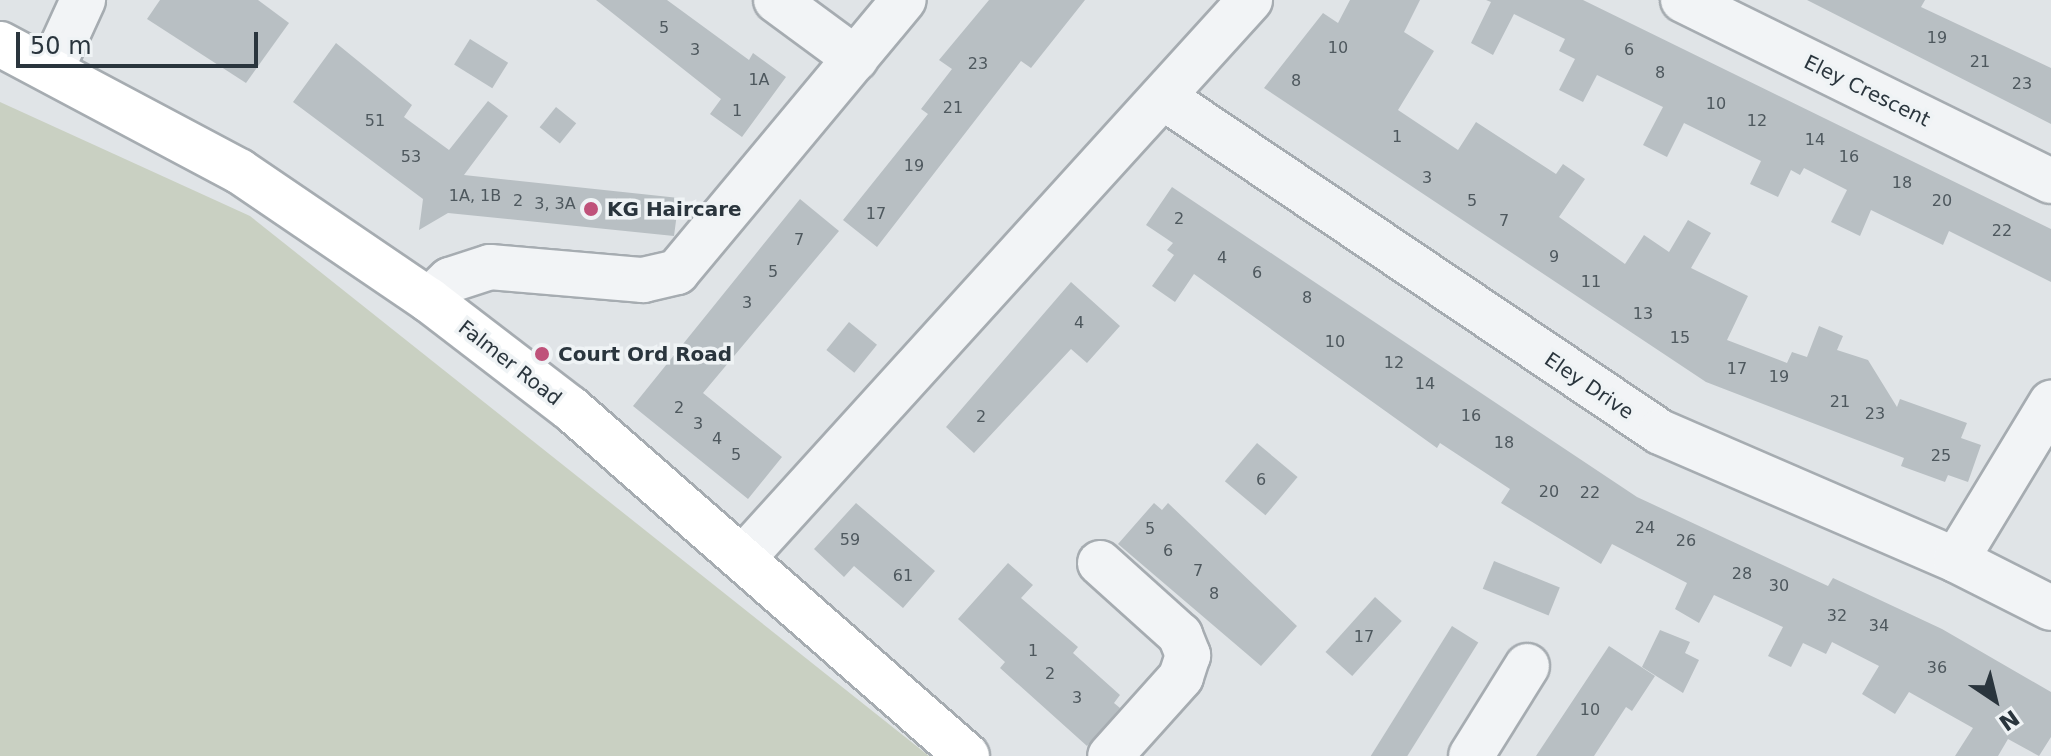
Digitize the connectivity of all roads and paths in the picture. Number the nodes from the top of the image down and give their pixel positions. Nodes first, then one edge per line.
1 (83, 0) edge
2 (776, 0) edge
3 (904, 0) edge
4 (1250, 0) edge
5 (1683, 0) edge
6 (0, 44) edge
7 (856, 59) junction
8 (52, 68) junction
9 (1163, 97) junction
10 (2051, 181) edge
11 (429, 300) junction
12 (2051, 403) edge
13 (743, 558) junction
14 (1956, 560) junction
15 (1100, 563) dead end
16 (2051, 608) edge
17 (1527, 666) dead end
18 (967, 756) edge
19 (1110, 756) edge
20 (1471, 756) edge

1 - 8 street
2 - 7 street
3 - 7 street
4 - 9 street
5 - 10 street, Eley Crescent
6 - 8 main road, Falmer Road
7 - 11 street
8 - 11 main road, Falmer Road
9 - 13 street
9 - 14 street, Eley Drive
11 - 13 main road, Falmer Road
12 - 14 street
13 - 18 main road, Falmer Road
14 - 16 street, Eley Drive
15 - 19 street
17 - 20 street

